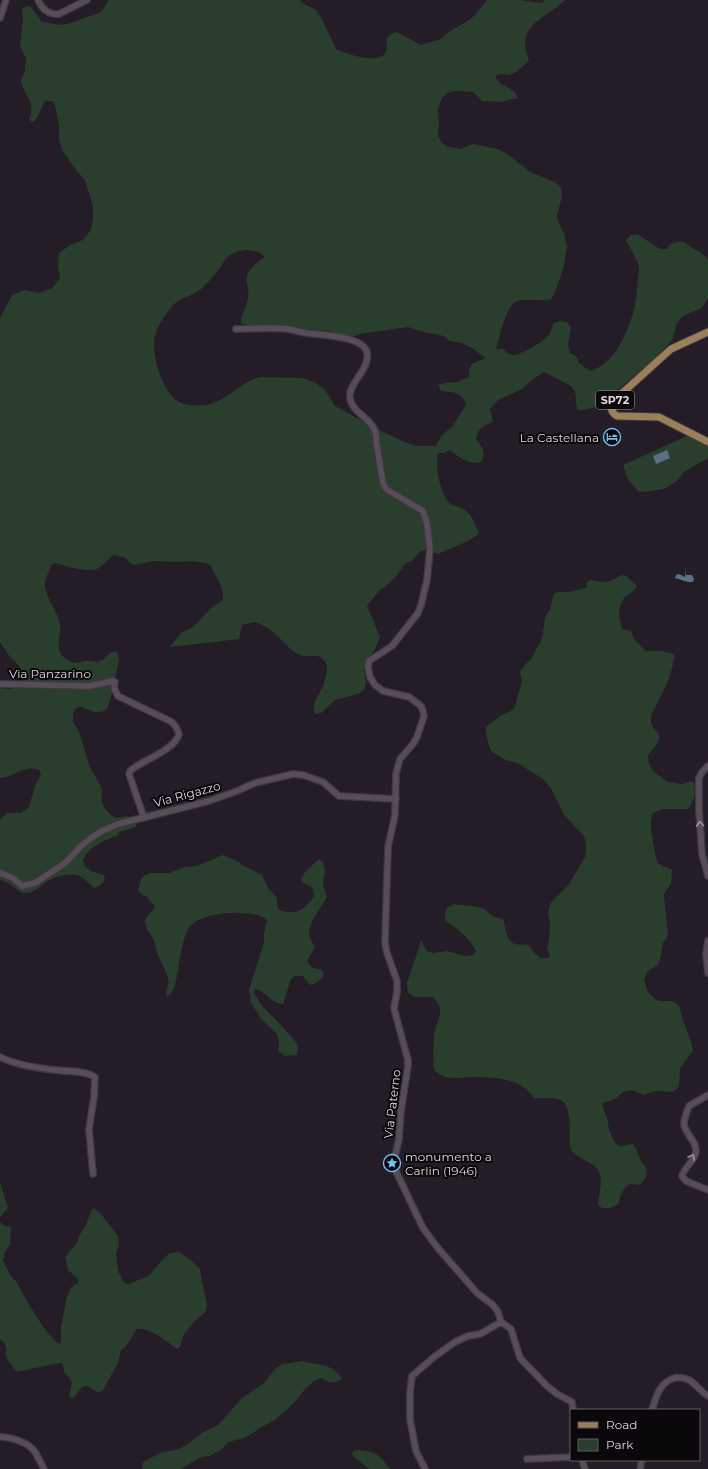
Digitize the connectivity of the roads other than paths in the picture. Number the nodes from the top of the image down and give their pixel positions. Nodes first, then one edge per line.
1 (6, 0) edge
2 (38, 0) edge
3 (87, 0) edge
4 (0, 18) edge
5 (236, 328) dead end
6 (708, 332) edge
7 (708, 442) edge
8 (0, 684) edge
9 (708, 766) edge
10 (705, 772) edge
11 (396, 798) junction
12 (144, 818) junction
13 (0, 873) edge
14 (708, 876) edge
15 (708, 941) edge
16 (708, 973) edge
17 (0, 1057) edge
18 (708, 1095) edge
19 (93, 1174) dead end
20 (708, 1190) edge
21 (501, 1322) junction
22 (708, 1396) edge
23 (573, 1409) edge
24 (652, 1409) edge
25 (0, 1437) edge
26 (570, 1457) edge
27 (526, 1459) dead end
28 (44, 1469) edge
29 (425, 1469) edge

1 - 4 street
2 - 3 street
5 - 11 street, Via Paterno
6 - 7 main road, SP72
8 - 12 street, Via Panzarino
9 - 10 street
14 -> 10 street
11 - 12 street, Via Rigazzo
11 - 21 street, Via Paterno
12 - 13 street, Via Rigazzo
15 - 16 street
17 - 19 street
20 -> 18 street
21 - 23 street, Via Paterno
21 - 29 street
22 - 24 street
25 - 28 street
26 - 27 street

